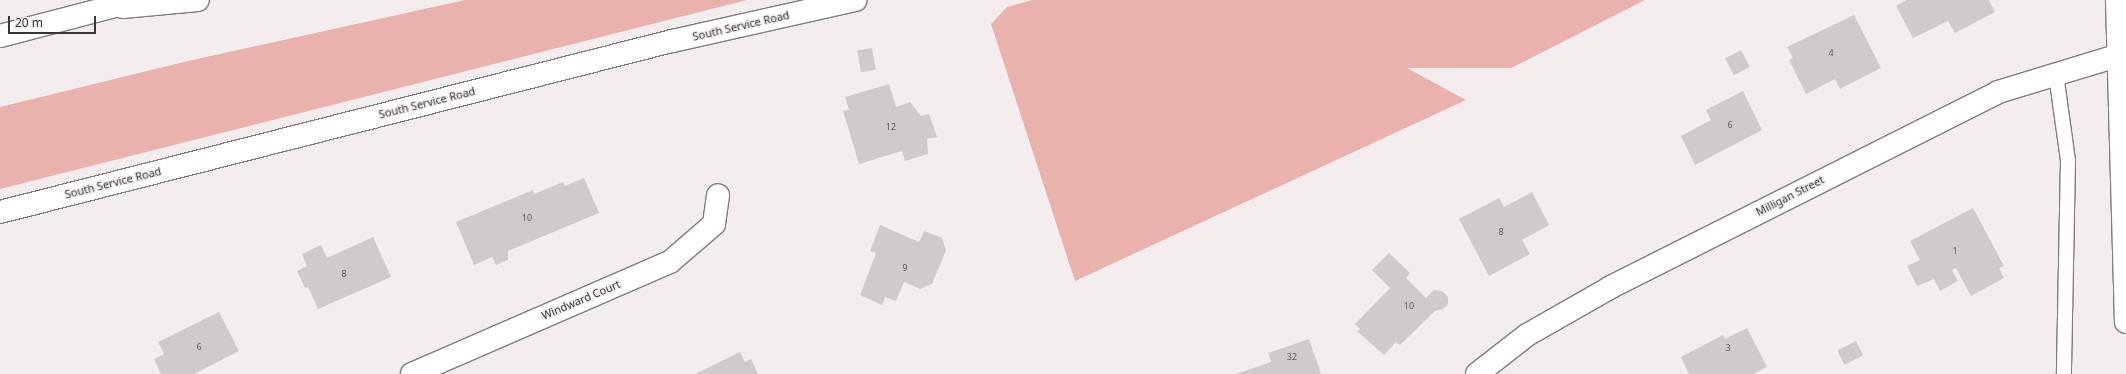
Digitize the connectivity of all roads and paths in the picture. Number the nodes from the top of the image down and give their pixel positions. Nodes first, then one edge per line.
1 (138, 0) edge
2 (198, 0) edge
3 (855, 0) edge
4 (2117, 0) edge
5 (102, 9) junction
6 (0, 36) edge
7 (2120, 54) junction
8 (2056, 74) junction
9 (718, 195) dead end
10 (0, 212) edge
11 (2125, 236) edge
12 (2126, 322) edge
13 (412, 374) edge
14 (1477, 374) edge
15 (2064, 374) edge

1 - 5 main road
2 - 5 main road
3 - 10 main road, South Service Road
4 - 7 main road
5 - 6 main road
7 - 8 main road, Milligan Street
7 - 11 main road
8 - 14 main road, Milligan Street
8 - 15 lane
9 - 13 main road, Windward Court
11 - 12 main road

